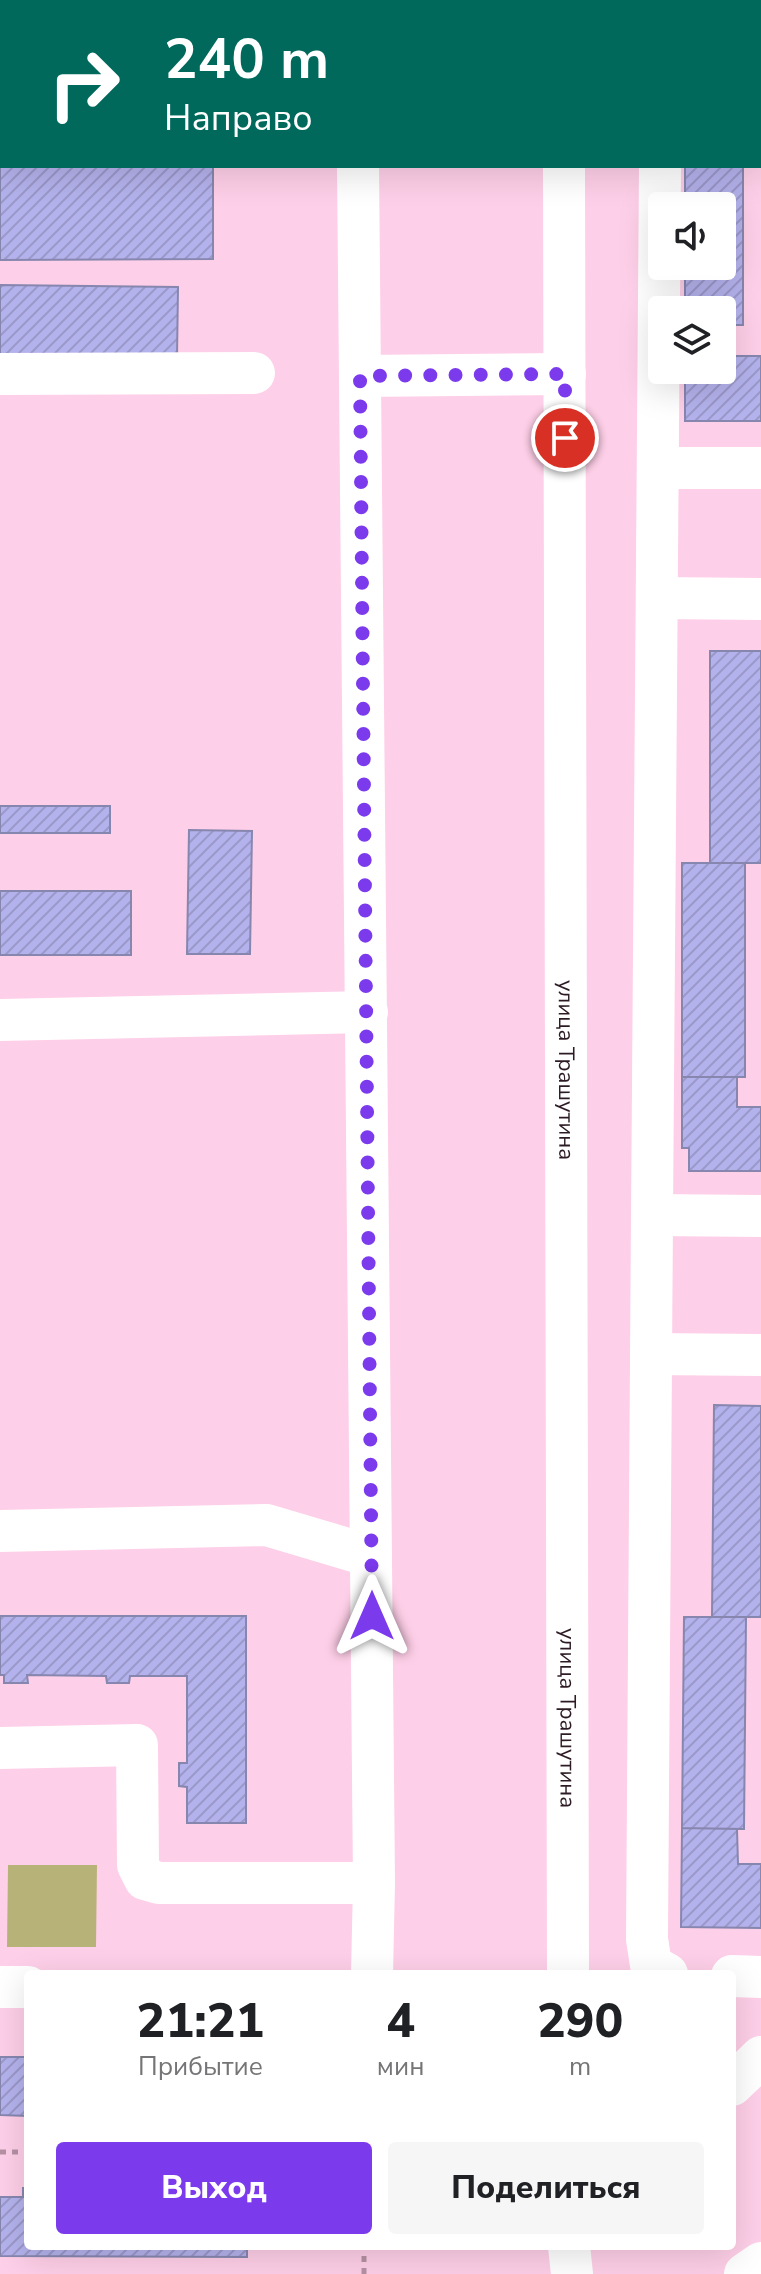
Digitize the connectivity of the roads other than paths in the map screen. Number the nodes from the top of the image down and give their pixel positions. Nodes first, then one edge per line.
1 (358, 168) edge
2 (564, 168) edge
3 (660, 168) edge
4 (254, 373) dead end
5 (0, 374) edge
6 (565, 374) junction
7 (360, 376) junction
8 (658, 468) junction
9 (761, 468) edge
10 (657, 598) junction
11 (761, 599) edge
12 (367, 1012) junction
13 (0, 1020) edge
14 (652, 1215) junction
15 (761, 1216) edge
16 (651, 1354) junction
17 (761, 1355) edge
18 (0, 1531) edge
19 (371, 1556) junction
20 (0, 1748) edge
21 (374, 1883) junction
22 (372, 1970) edge
23 (568, 1970) edge
24 (660, 1970) edge
25 (736, 1976) edge
26 (761, 1977) edge
27 (0, 1987) edge
28 (24, 1987) edge
29 (761, 2057) edge
30 (736, 2081) edge
31 (569, 2250) edge
32 (761, 2263) edge
33 (572, 2274) edge
34 (745, 2274) edge

1 - 7 street
2 - 6 street, улица Трашутина
3 - 8 street
4 - 5 street
6 - 7 street
6 - 23 street, улица Трашутина
7 - 12 street
8 - 9 street
8 - 10 street
10 - 11 street
10 - 14 street
12 - 13 street
12 - 19 street
14 - 15 street
14 - 16 street
16 - 17 street
16 - 24 street
18 - 19 street
19 - 21 street
20 - 21 street
21 - 22 street
25 - 26 street
27 - 28 street
29 - 30 street
31 - 33 street
32 - 34 street

